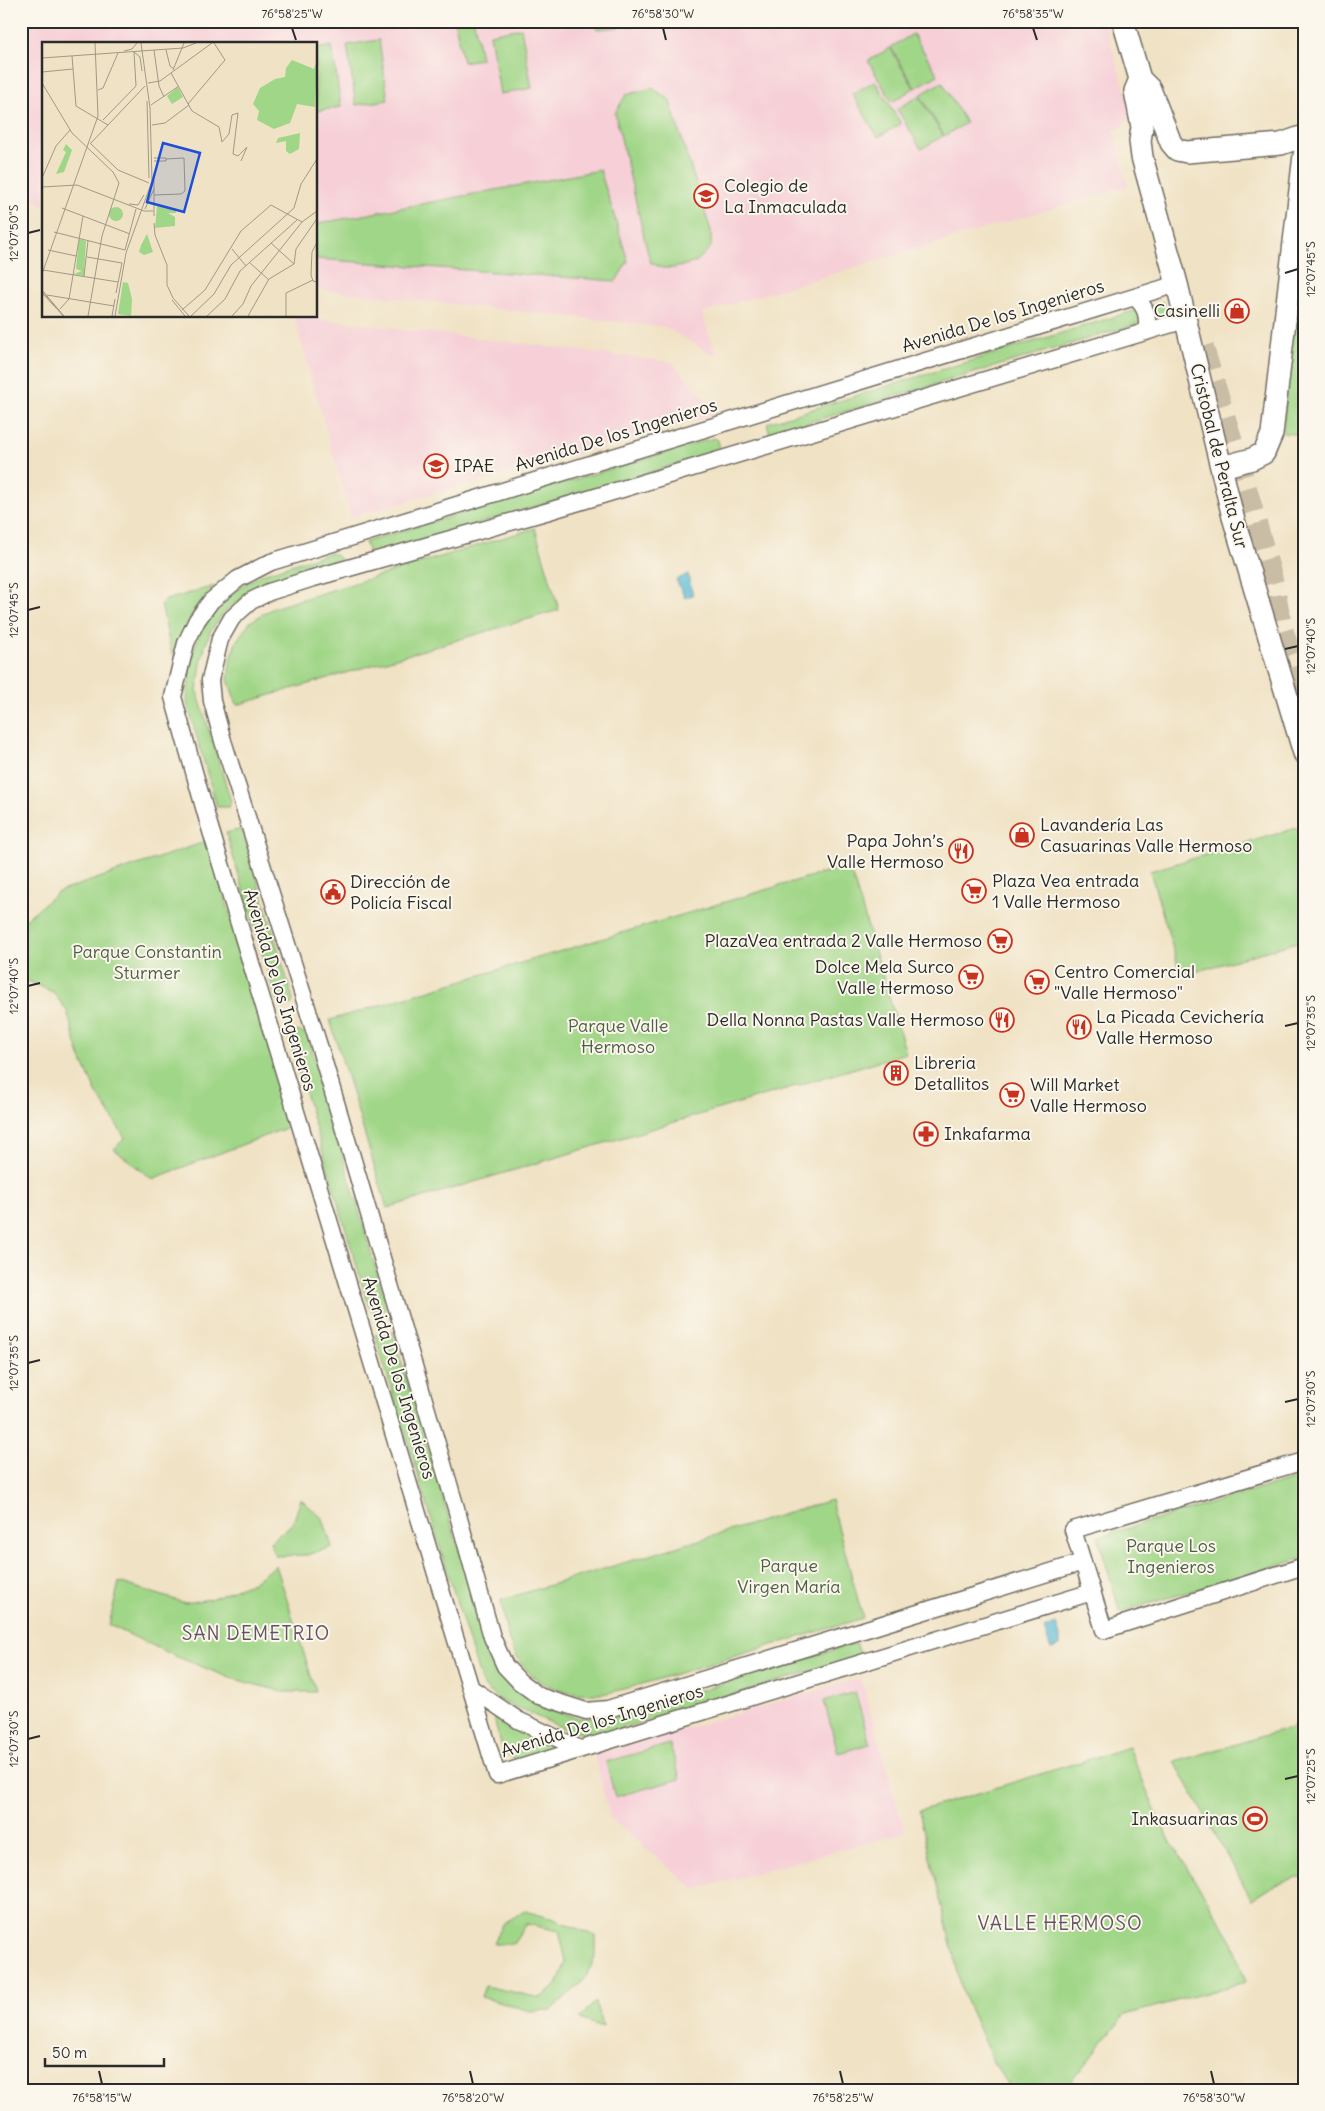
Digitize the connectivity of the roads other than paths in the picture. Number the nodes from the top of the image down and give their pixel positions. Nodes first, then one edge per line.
1 (1123, 21) edge
2 (1140, 79) junction
3 (1304, 136) edge
4 (1304, 156) edge
5 (1177, 284) junction
6 (1135, 297) junction
7 (1185, 320) junction
8 (1146, 332) junction
9 (1222, 467) junction
10 (1304, 753) edge
11 (1304, 1461) edge
12 (1083, 1562) junction
13 (1304, 1566) edge
14 (1092, 1592) junction
15 (471, 1688) junction
16 (580, 1749) junction

1 - 2 main road
2 - 3 main road
2 - 5 main road, Cristobal de Peralta Sur
4 - 9 main road
5 - 6 street, Avenida De los Ingenieros
5 - 7 main road, Cristobal de Peralta Sur
6 - 8 street
6 - 15 street, Avenida De los Ingenieros
7 - 8 street, Avenida De los Ingenieros
7 - 9 main road, Cristobal de Peralta Sur
8 - 12 street, Avenida De los Ingenieros
9 - 10 main road, Cristobal de Peralta Sur
11 - 12 street
12 - 14 street
13 - 14 street
14 - 16 street, Avenida De los Ingenieros
15 - 16 street
15 - 16 street, Avenida De los Ingenieros

